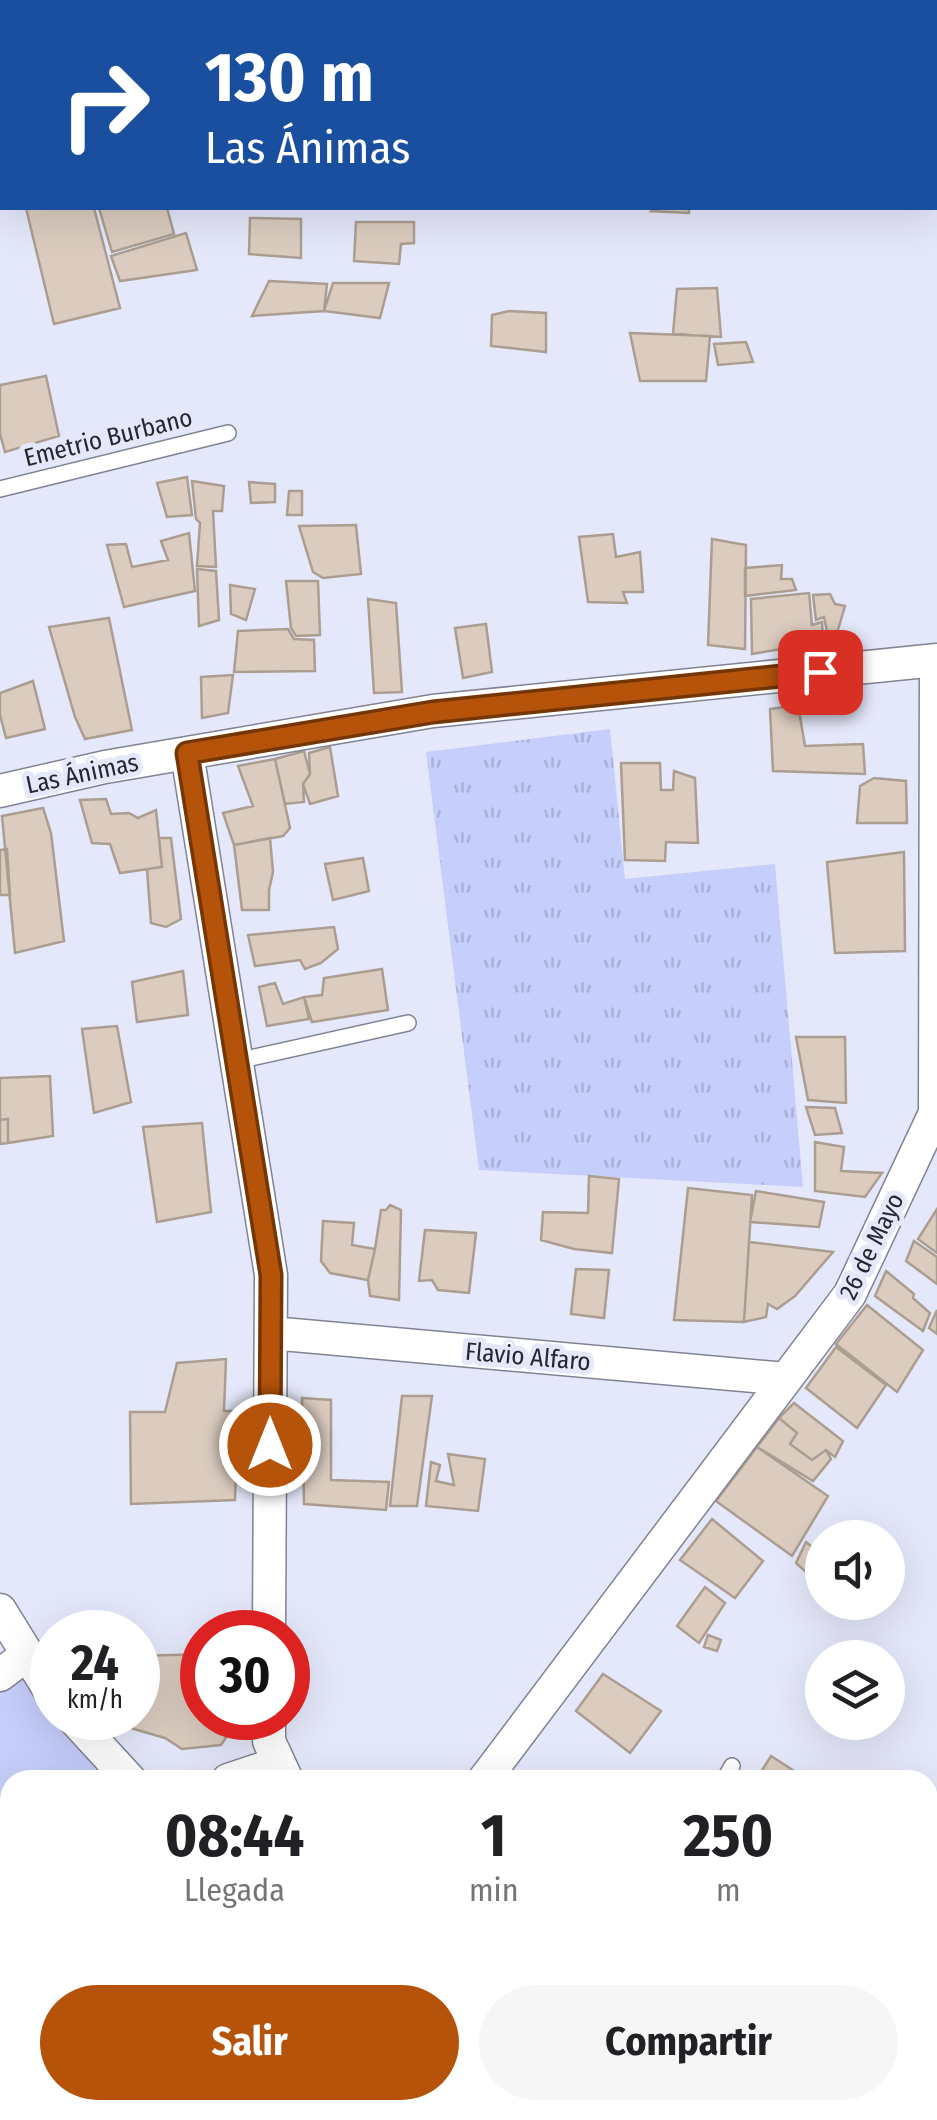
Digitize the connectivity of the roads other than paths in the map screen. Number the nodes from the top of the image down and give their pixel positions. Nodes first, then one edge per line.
1 (228, 432) dead end
2 (0, 489) edge
3 (936, 660) edge
4 (187, 753) junction
5 (0, 791) edge
6 (408, 1023) dead end
7 (237, 1061) junction
8 (271, 1333) junction
9 (786, 1380) junction
10 (0, 1610) edge
11 (269, 1610) edge
12 (28, 1654) junction
13 (30, 1657) edge
14 (0, 1675) edge
15 (93, 1740) edge
16 (269, 1740) edge
17 (121, 1770) edge
18 (282, 1770) edge
19 (492, 1770) edge

1 - 2 lane, Emetrio Burbano
3 - 4 street, Las Ánimas
3 - 9 street, 26 de Mayo
4 - 5 street, Las Ánimas
4 - 7 street
6 - 7 lane
7 - 8 street
8 - 9 street, Flavio Alfaro
8 - 11 street
9 - 19 street, 26 de Mayo
10 - 12 street
12 - 13 street
12 - 14 street
15 - 17 street
16 - 18 street

